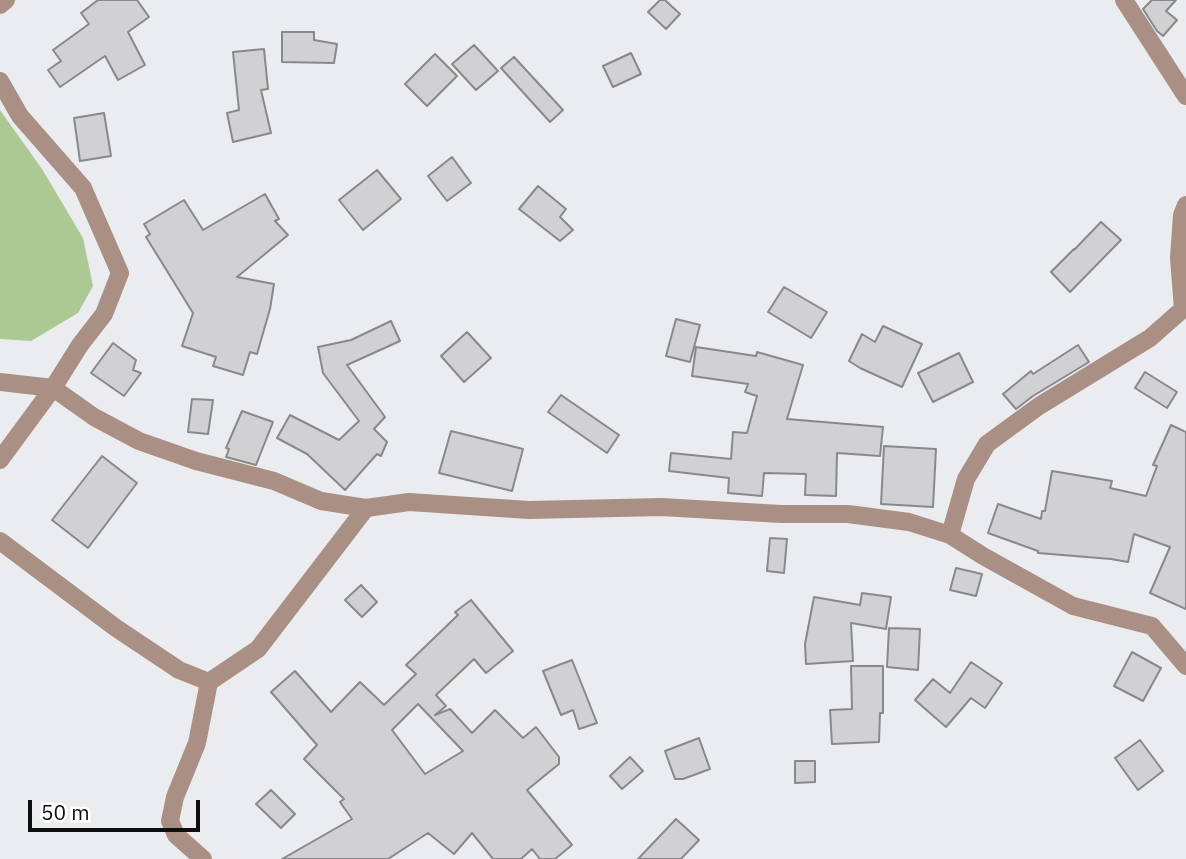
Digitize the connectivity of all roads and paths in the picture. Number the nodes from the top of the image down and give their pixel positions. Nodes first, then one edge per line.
1 (6, 0) edge
2 (1124, 0) edge
3 (0, 5) edge
4 (0, 81) edge
5 (1186, 96) edge
6 (1186, 205) edge
7 (1184, 309) edge
8 (0, 382) edge
9 (53, 388) junction
10 (0, 460) edge
11 (366, 508) junction
12 (950, 535) junction
13 (0, 541) edge
14 (1186, 666) edge
15 (209, 682) junction
16 (203, 859) edge

1 - 3 street
2 - 5 street
4 - 9 street
6 - 7 street
7 - 12 street
8 - 9 street
9 - 10 street
9 - 11 street
11 - 12 street
11 - 15 street
12 - 14 street
13 - 15 street
15 - 16 street

